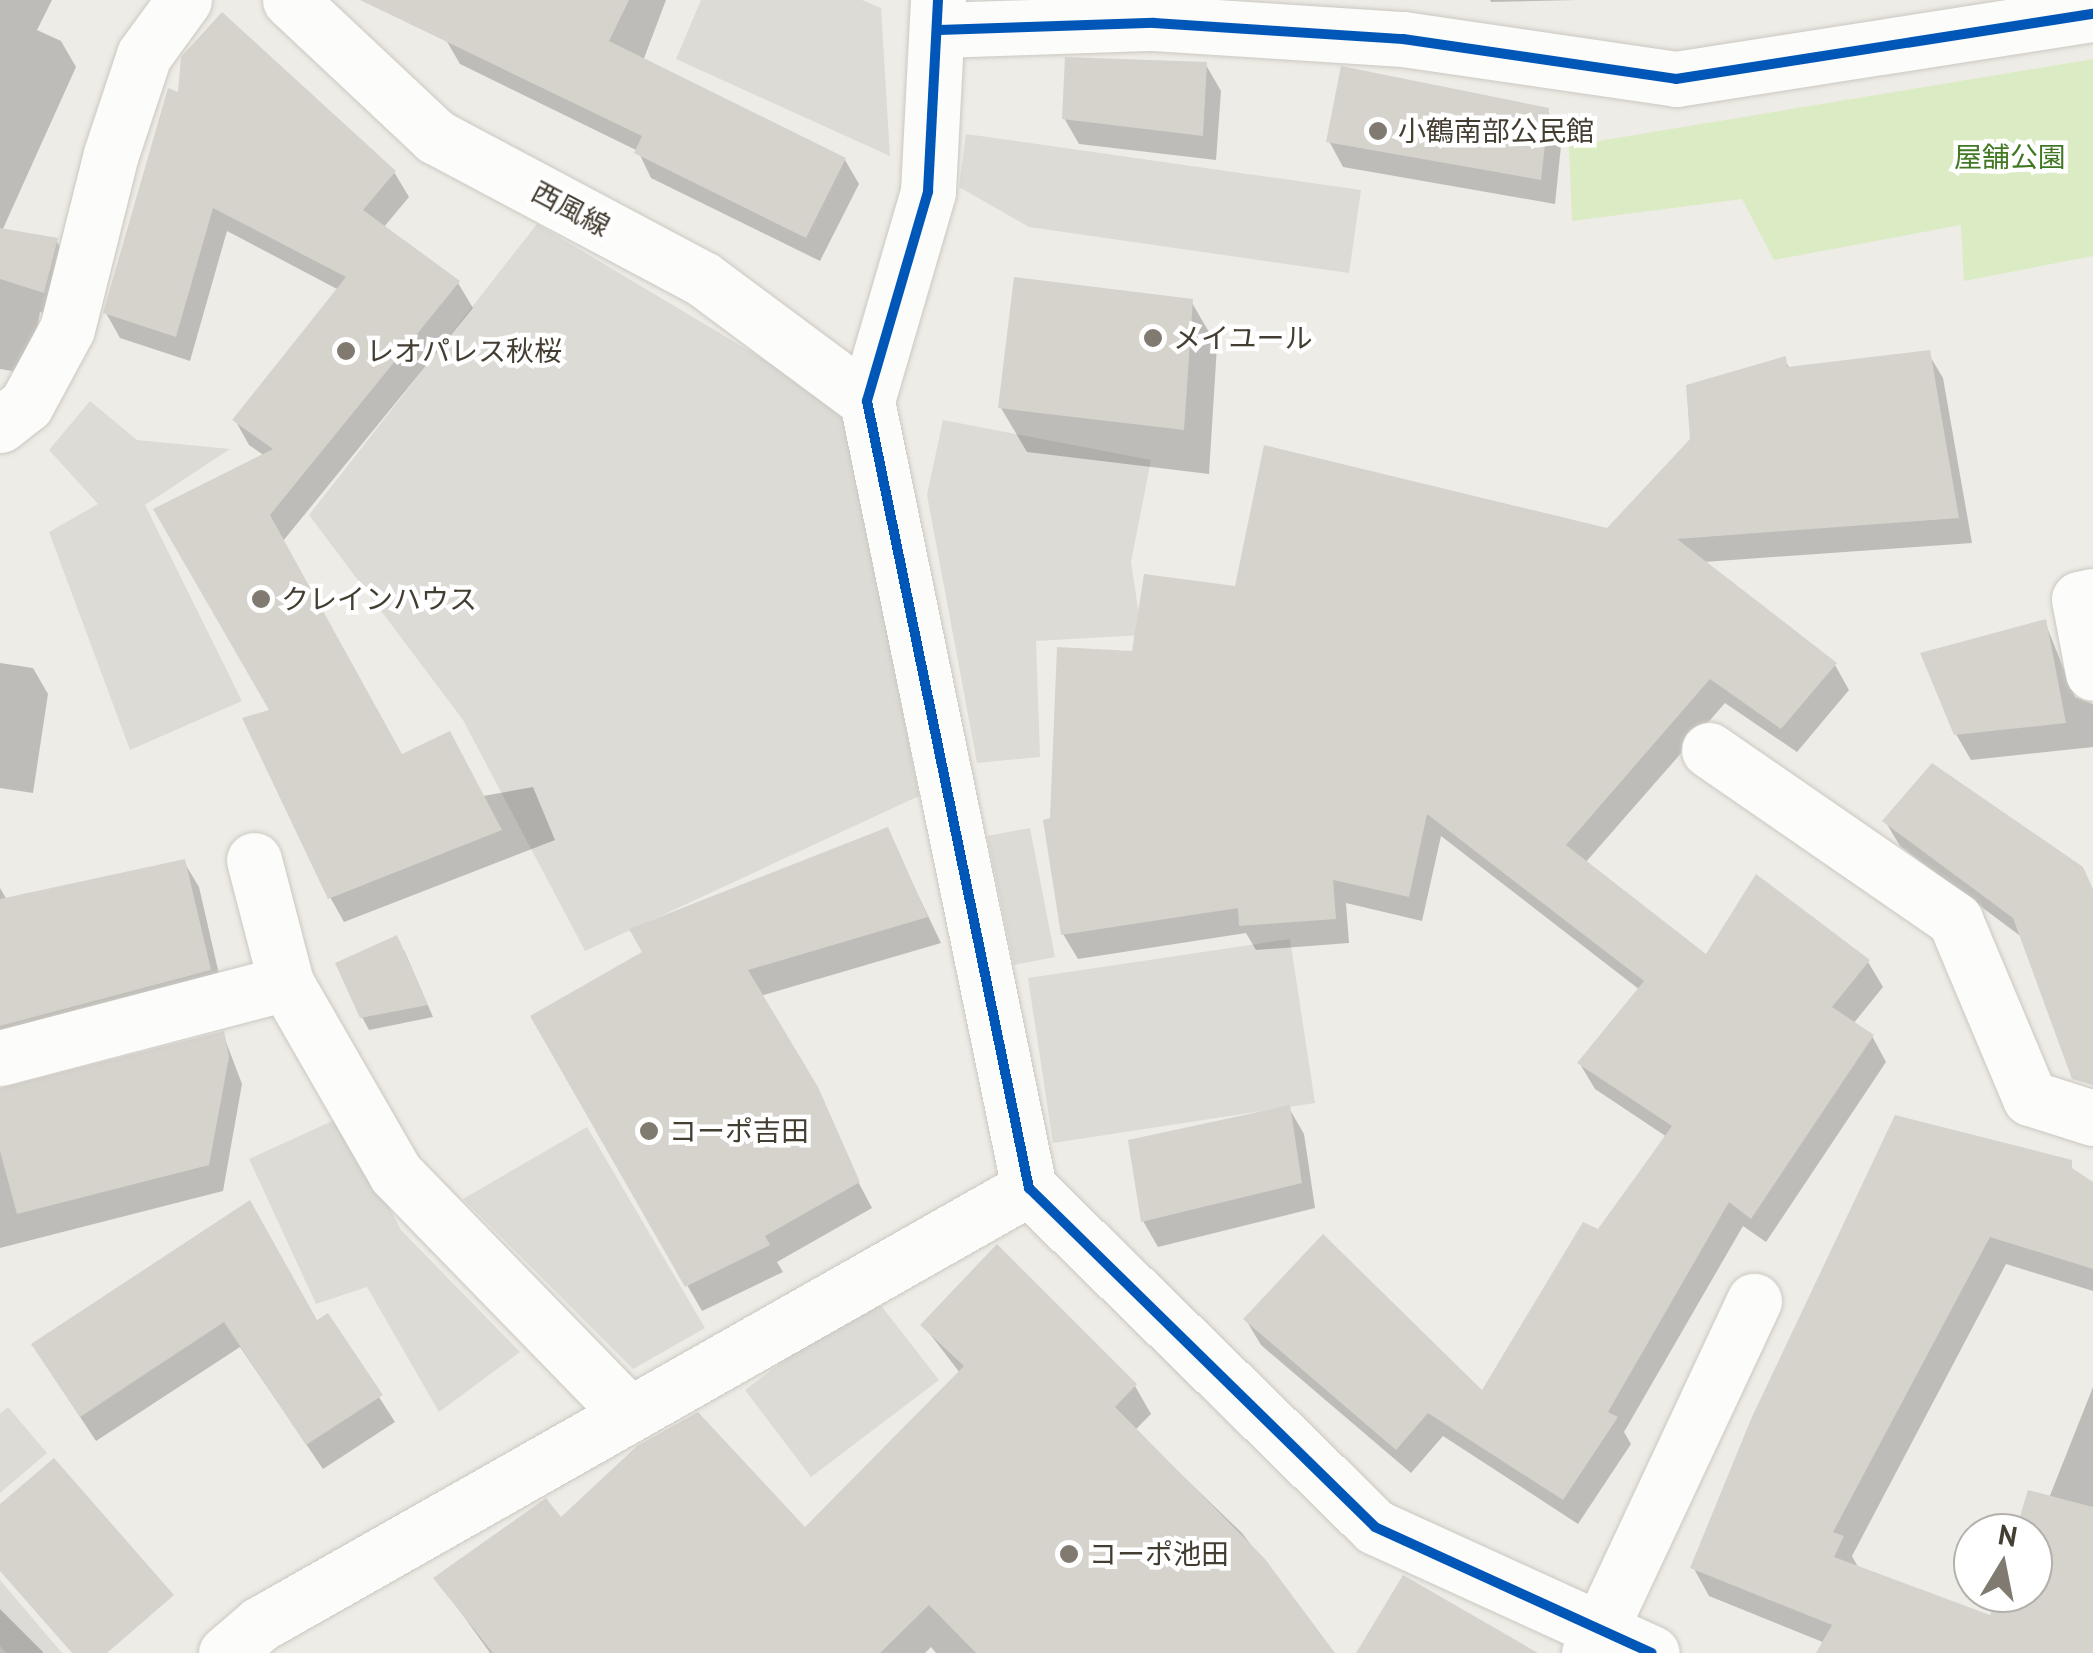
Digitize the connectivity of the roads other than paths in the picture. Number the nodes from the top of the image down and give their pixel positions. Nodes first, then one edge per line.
1 (184, 0) edge
2 (290, 0) edge
3 (2093, 14) edge
4 (938, 15) edge
5 (1962, 16) edge
6 (1407, 19) edge
7 (867, 401) junction
8 (0, 424) edge
9 (2093, 596) edge
10 (2093, 673) edge
11 (1709, 750) dead end
12 (254, 860) dead end
13 (286, 982) junction
14 (0, 1058) edge
15 (2093, 1118) edge
16 (1029, 1188) junction
17 (1754, 1301) dead end
18 (629, 1414) junction
19 (1596, 1642) edge
20 (226, 1653) edge
21 (1652, 1653) edge

1 - 8 street
2 - 7 street, 西風線
3 - 5 street
4 - 6 street
4 - 7 street
5 - 6 street
7 - 16 street
9 - 10 street
11 - 15 street
12 - 13 street
13 - 14 street
13 - 18 street
16 - 18 street
16 - 19 street
17 - 19 street
18 - 20 street
19 - 21 street

